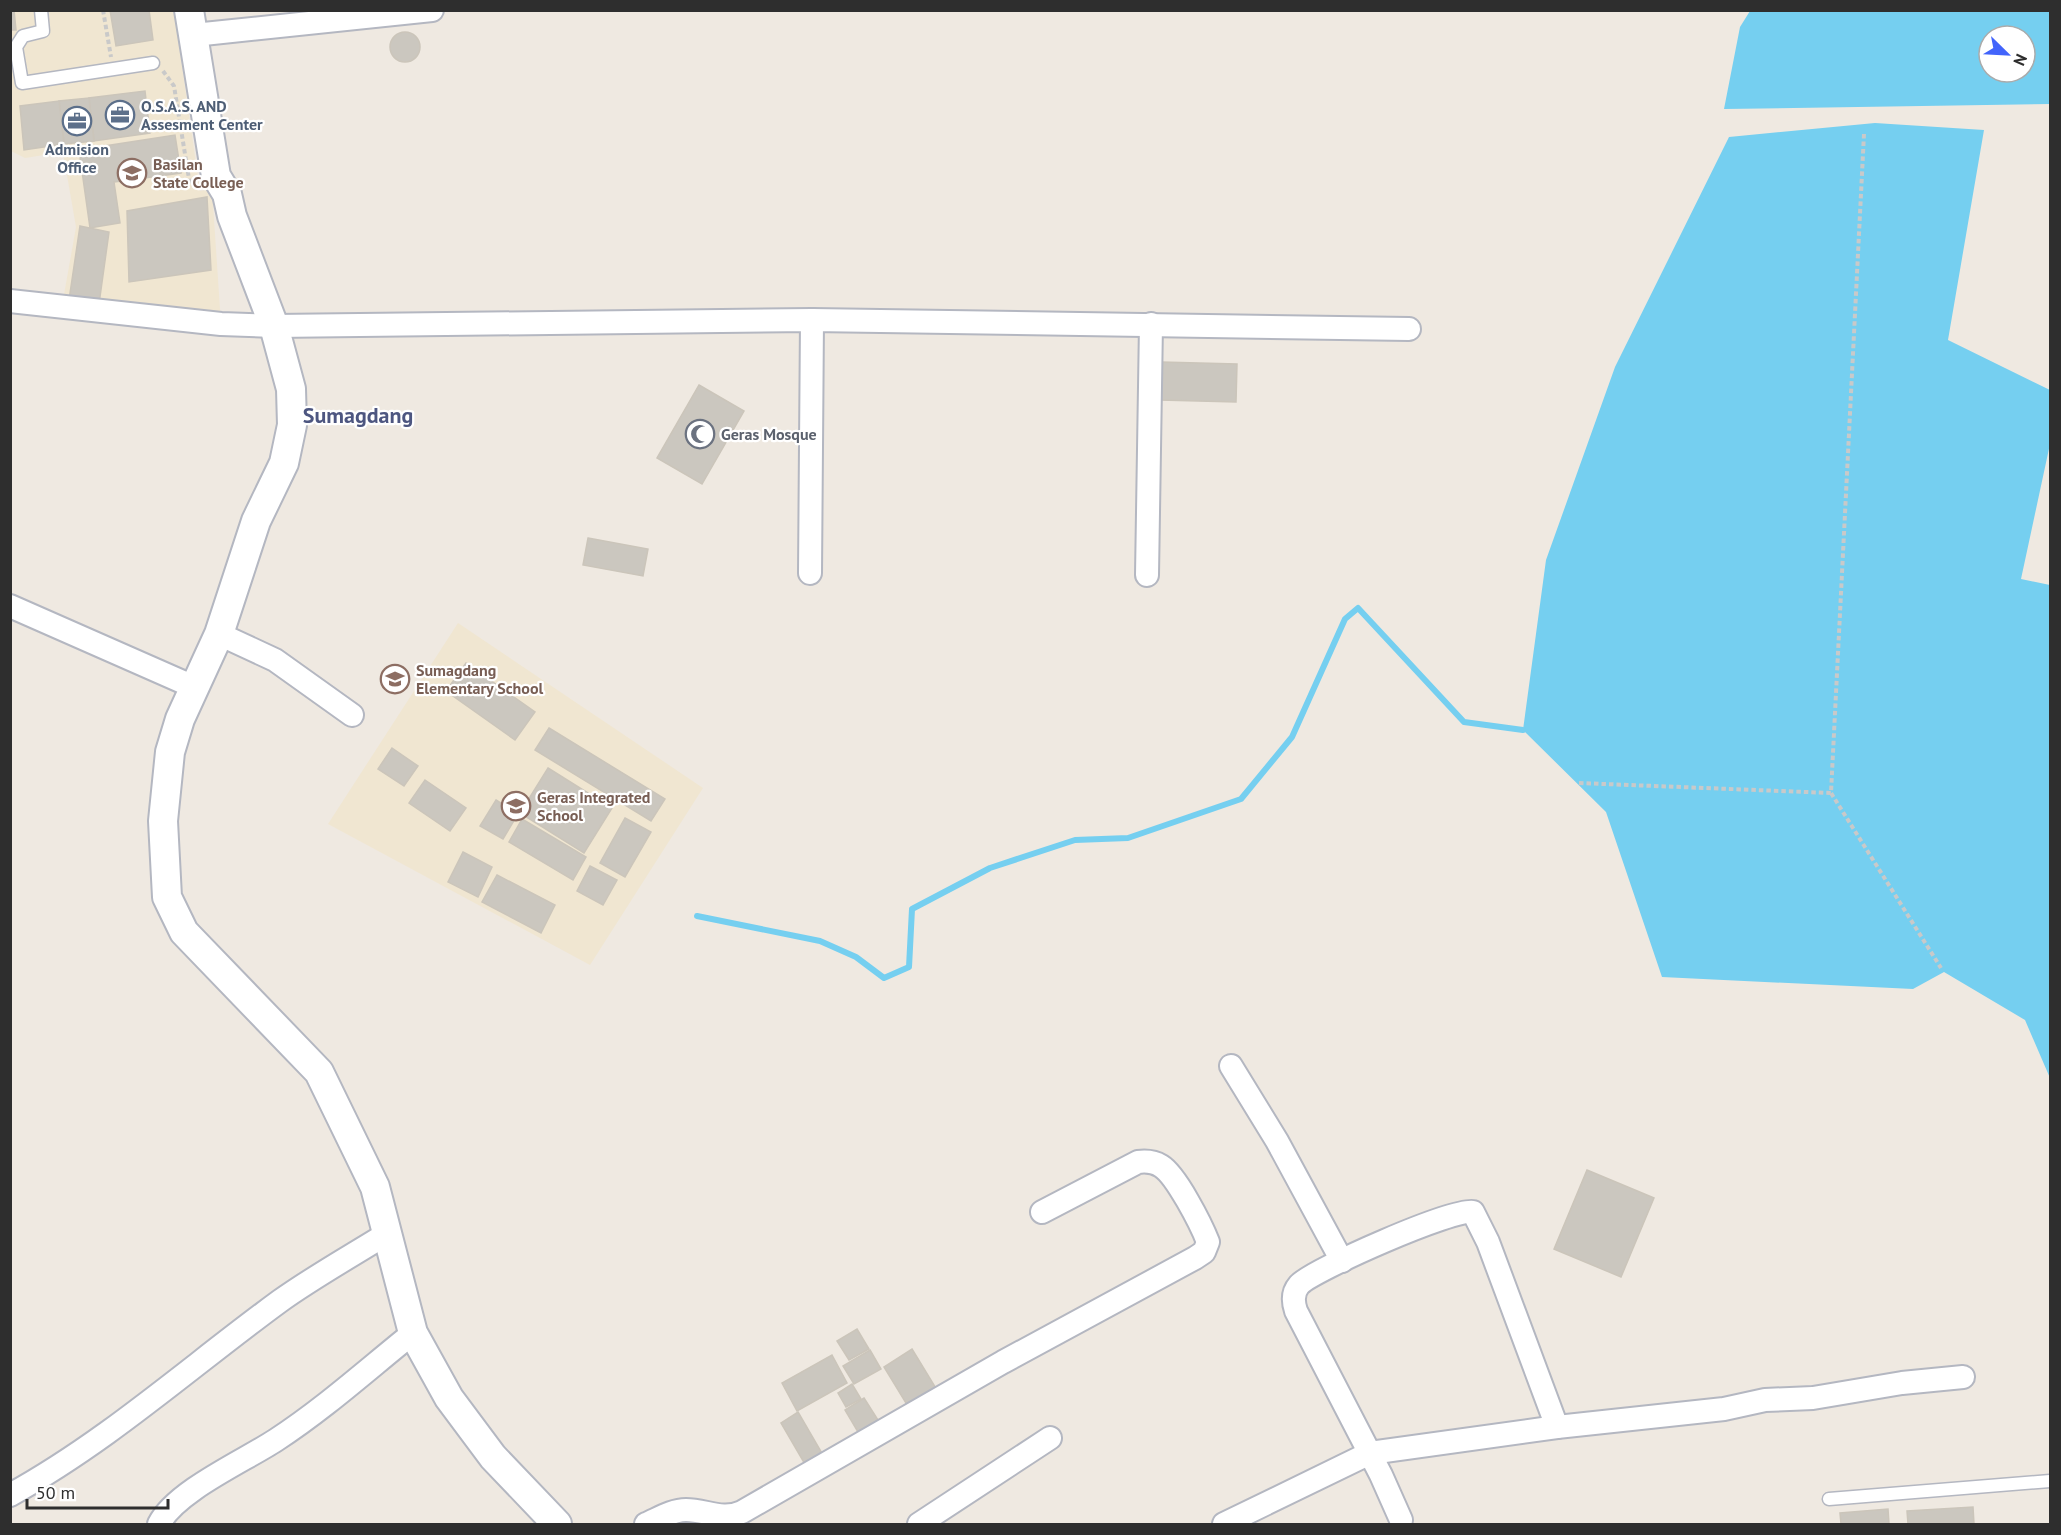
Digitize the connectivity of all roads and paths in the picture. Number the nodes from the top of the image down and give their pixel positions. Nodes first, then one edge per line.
1 (41, 10) edge
2 (103, 10) edge
3 (432, 10) edge
4 (192, 23) edge
5 (153, 63) joint
6 (114, 69) junction
7 (1864, 134) dead end
8 (216, 176) junction
9 (10, 302) edge
10 (812, 320) junction
11 (1151, 324) junction
12 (274, 326) junction
13 (1409, 329) dead end
14 (810, 573) dead end
15 (1147, 575) dead end
16 (10, 606) edge
17 (219, 634) junction
18 (194, 687) junction
19 (352, 716) dead end
20 (1579, 783) dead end
21 (1831, 793) junction
22 (1941, 968) dead end
23 (1231, 1066) dead end
24 (1042, 1212) dead end
25 (388, 1233) junction
26 (1342, 1261) junction
27 (413, 1333) junction
28 (1963, 1377) dead end
29 (1557, 1427) junction
30 (1050, 1438) dead end
31 (1371, 1453) junction
32 (2050, 1481) edge
33 (10, 1495) edge
34 (1829, 1499) dead end
35 (1401, 1520) dead end
36 (159, 1524) edge
37 (557, 1524) edge
38 (646, 1524) edge
39 (919, 1524) edge
40 (1224, 1524) edge

1 - 6 lane
2 - 6 path
3 - 4 street
4 - 8 street
5 - 6 lane
5 - 8 path
7 - 21 path
8 - 12 street
9 - 12 street
10 - 11 street
10 - 12 street
10 - 14 street
11 - 13 street
11 - 15 street
12 - 17 street
16 - 18 street
17 - 18 street
17 - 19 street
18 - 25 street
20 - 21 path
21 - 22 path
23 - 26 street
24 - 38 street
25 - 27 street
25 - 33 street
26 - 29 street
26 - 31 street
27 - 36 street
27 - 37 street
28 - 29 street
29 - 31 street
30 - 39 street
31 - 35 street
31 - 40 street
32 - 34 lane

